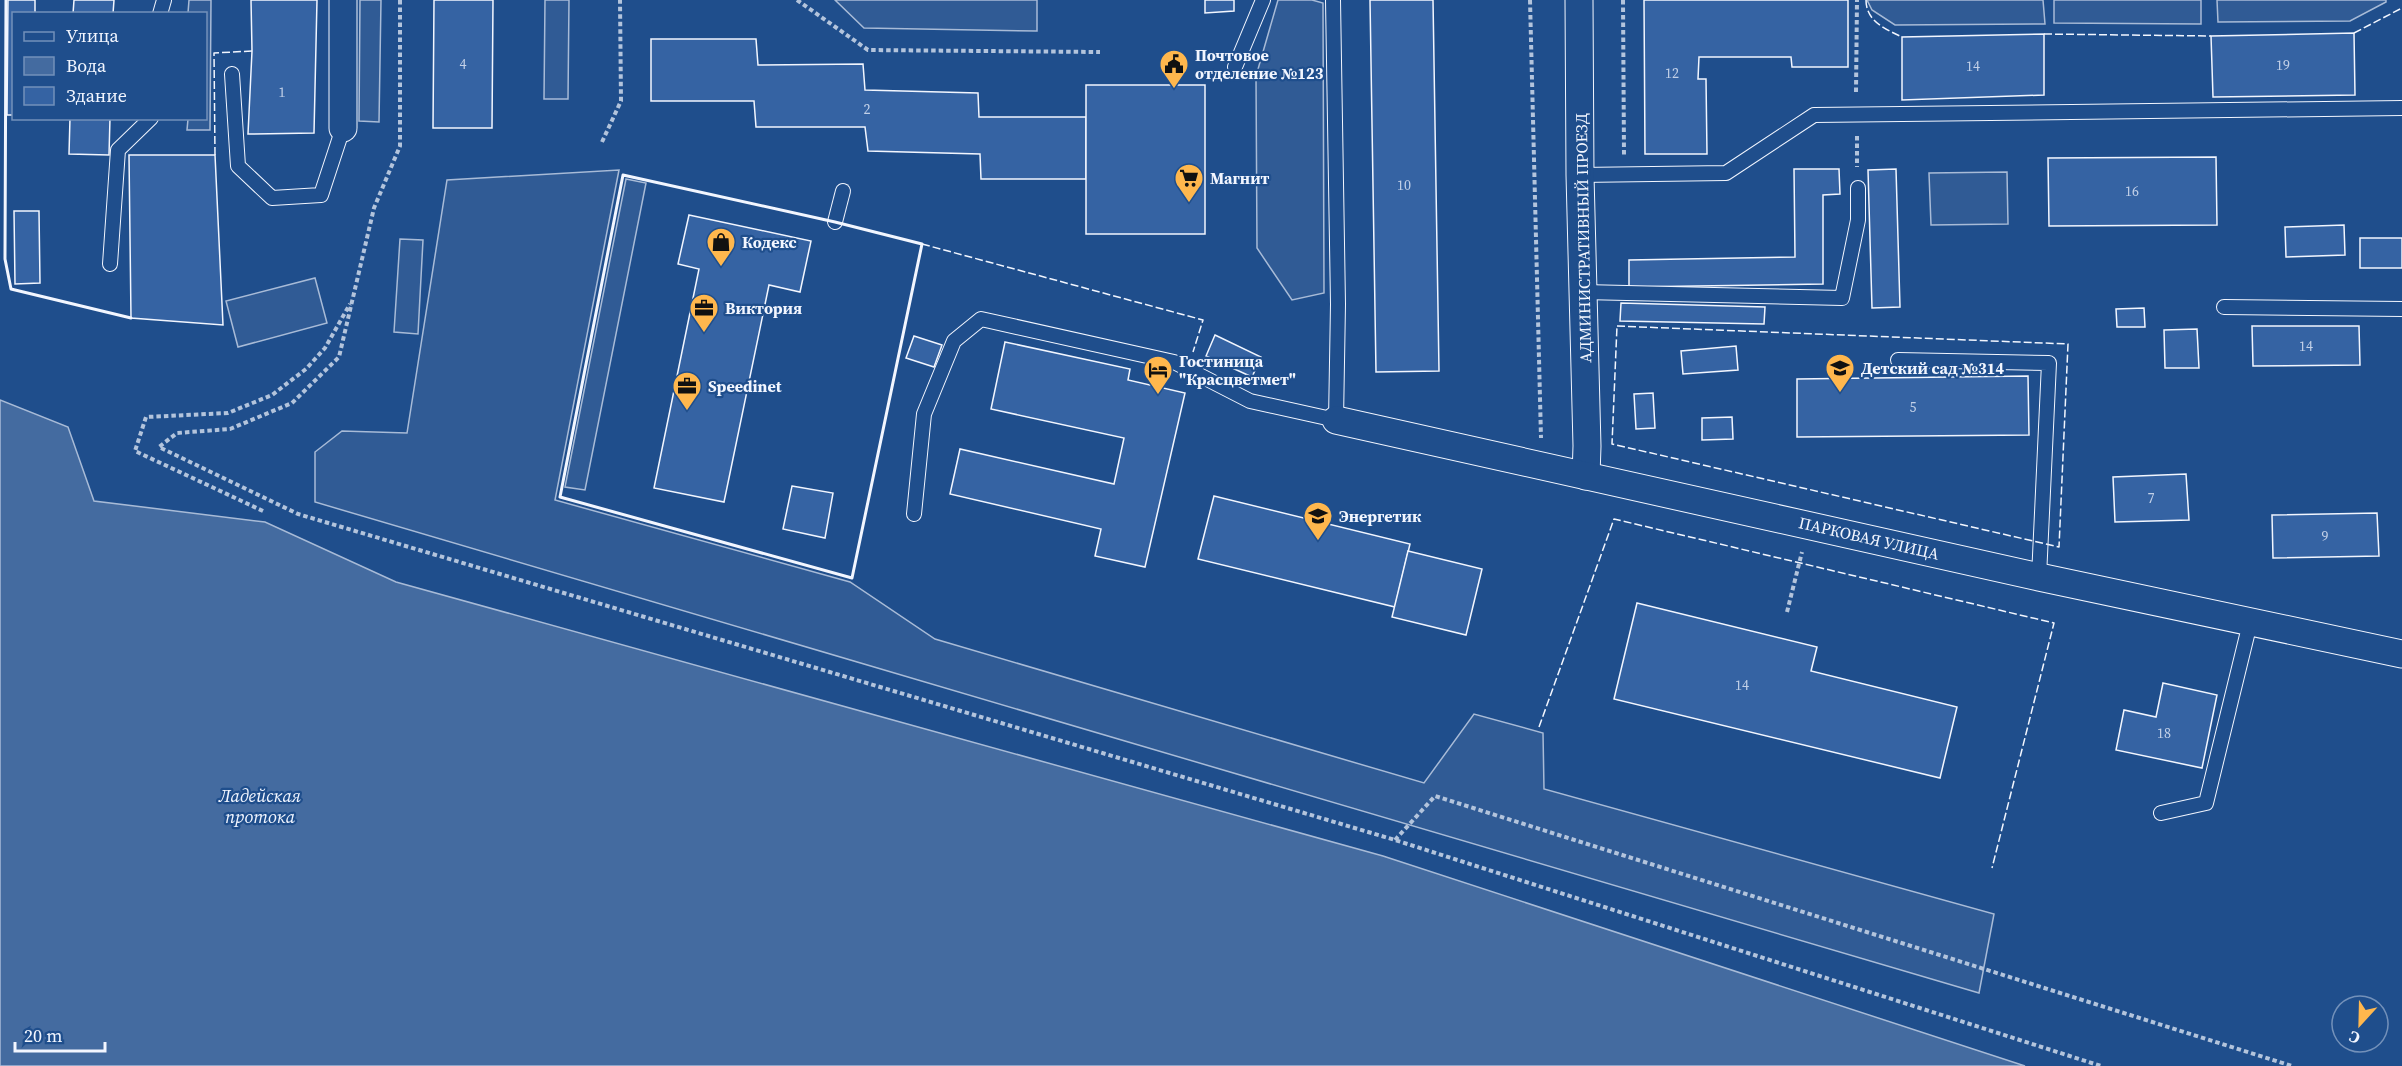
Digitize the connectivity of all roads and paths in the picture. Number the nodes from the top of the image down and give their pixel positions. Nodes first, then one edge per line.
1 (343, 0) edge
2 (400, 0) edge
3 (620, 0) edge
4 (797, 0) edge
5 (1263, 0) edge
6 (1333, 0) edge
7 (1530, 0) edge
8 (1579, 0) edge
9 (1623, 0) edge
10 (1857, 0) edge
11 (1100, 52) dead end
12 (1235, 68) dead end
13 (232, 74) dead end
14 (2402, 108) edge
15 (1856, 114) junction
16 (149, 120) edge
17 (343, 128) joint
18 (602, 142) dead end
19 (1624, 174) junction
20 (1580, 175) junction
21 (1857, 188) dead end
22 (843, 191) dead end
23 (835, 222) dead end
24 (110, 264) dead end
25 (1583, 292) junction
26 (352, 299) junction
27 (2224, 307) dead end
28 (2402, 309) edge
29 (1898, 360) dead end
30 (1336, 420) junction
31 (1539, 466) junction
32 (1586, 476) junction
33 (263, 511) dead end
34 (914, 514) dead end
35 (1809, 524) junction
36 (2039, 577) junction
37 (1787, 612) dead end
38 (2250, 623) junction
39 (2402, 654) edge
40 (2161, 813) dead end
41 (1395, 840) junction
42 (2101, 1066) edge
43 (2292, 1066) edge

1 - 17 street
2 - 26 path
3 - 18 path
4 - 11 path
5 - 12 lane
6 - 30 lane
7 - 31 path
8 - 20 street, АДМИНИСТРАТИВНЫЙ ПРОЕЗД
9 - 19 path
10 - 15 path
13 - 17 lane
14 - 15 lane
15 - 19 lane
16 - 24 lane
19 - 20 lane
20 - 25 street, АДМИНИСТРАТИВНЫЙ ПРОЕЗД
21 - 25 lane
22 - 23 lane
25 - 32 street, АДМИНИСТРАТИВНЫЙ ПРОЕЗД
26 - 33 path
26 - 41 path
27 - 28 lane
29 - 36 lane
30 - 31 street, ПАРКОВАЯ УЛИЦА
30 - 34 lane
31 - 32 street, ПАРКОВАЯ УЛИЦА
32 - 35 street, ПАРКОВАЯ УЛИЦА
35 - 36 street, ПАРКОВАЯ УЛИЦА
35 - 37 path
36 - 38 street, ПАРКОВАЯ УЛИЦА
38 - 39 street, ПАРКОВАЯ УЛИЦА
38 - 40 lane
41 - 42 path
41 - 43 path

